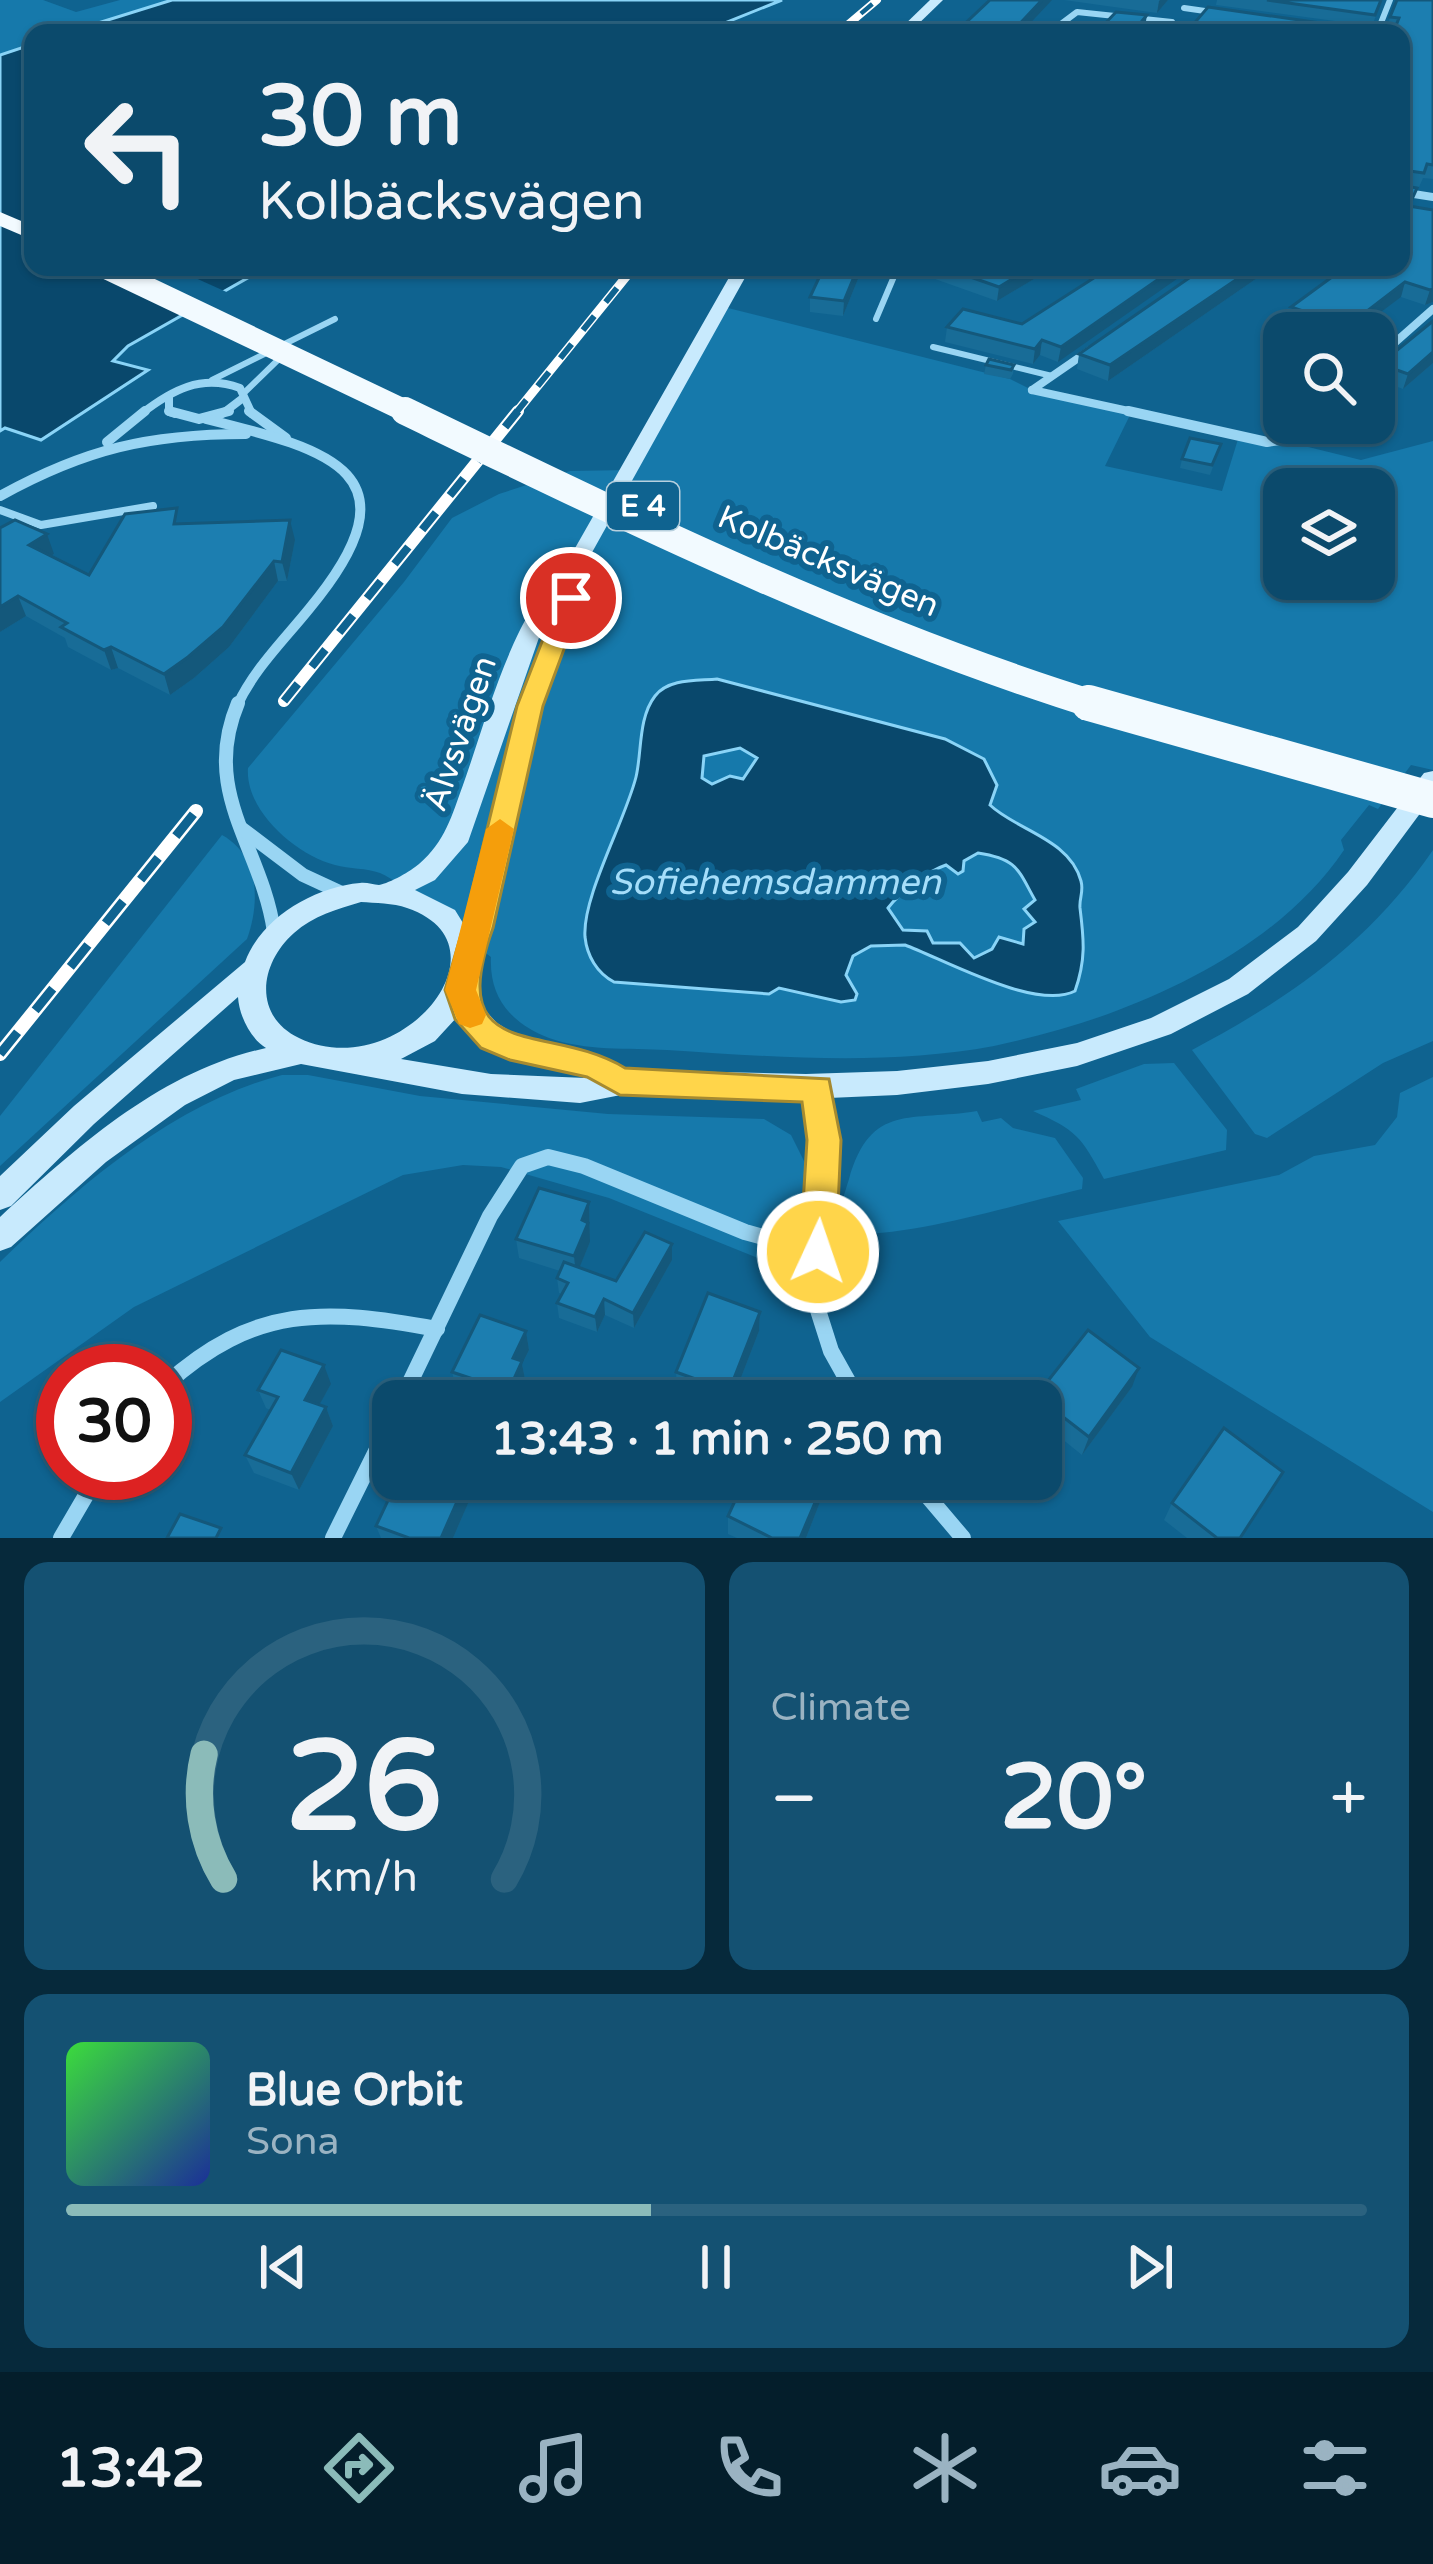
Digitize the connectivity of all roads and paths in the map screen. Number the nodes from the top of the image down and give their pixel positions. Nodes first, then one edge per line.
1 (937, 0) edge
2 (1186, 4) edge
3 (1232, 15) edge
4 (1172, 22) joint
5 (912, 24) edge
6 (1061, 24) edge
7 (123, 276) edge
8 (149, 276) edge
9 (738, 276) edge
10 (894, 276) edge
11 (1433, 309) edge
12 (335, 319) dead end
13 (876, 319) dead end
14 (1111, 335) edge
15 (299, 340) junction
16 (1395, 342) edge
17 (933, 347) dead end
18 (1052, 376) junction
19 (212, 380) junction
20 (243, 395) junction
21 (169, 396) junction
22 (206, 418) junction
23 (188, 419) junction
24 (253, 434) junction
25 (135, 437) junction
26 (1263, 441) edge
27 (292, 442) junction
28 (101, 447) junction
29 (0, 496) edge
30 (153, 506) edge
31 (0, 510) edge
32 (570, 574) junction
33 (1433, 781) edge
34 (1433, 800) edge
35 (241, 828) junction
36 (388, 892) junction
37 (345, 894) junction
38 (274, 932) junction
39 (467, 958) junction
40 (250, 971) junction
41 (460, 990) junction
42 (300, 1053) junction
43 (347, 1059) junction
44 (620, 1081) junction
45 (818, 1089) junction
46 (0, 1196) edge
47 (0, 1238) edge
48 (818, 1252) junction
49 (437, 1329) junction
50 (192, 1365) edge
51 (412, 1380) edge
52 (848, 1380) edge
53 (372, 1460) edge
54 (83, 1500) edge
55 (931, 1500) edge
56 (61, 1538) edge
57 (333, 1538) edge
58 (963, 1538) edge

1 - 5 main road
2 - 3 street
2 - 4 street
4 - 6 street
7 - 34 highway, Kolbäcksvägen / E 4, bridge
8 - 33 highway, Kolbäcksvägen / E 4
9 - 32 main road, Älvsvägen
10 - 13 lane
11 - 16 street
12 - 15 lane
14 - 18 street
15 - 19 lane
15 - 20 lane
17 - 18 lane
18 - 26 street
19 - 20 street
19 - 21 street
20 - 22 street
20 - 27 street
21 - 23 street
21 - 28 street
22 - 23 street
22 - 24 street
23 - 25 street
24 - 25 street
24 - 27 street
25 - 28 street
27 - 35 street
28 - 29 street
30 - 31 lane
32 - 36 main road, Älvsvägen
32 - 39 main road, Älvsvägen
33 - 45 main road, Kolbäcksvägen
35 - 37 street
35 - 38 street
36 - 37 main road
36 - 39 main road
37 - 38 main road
38 - 40 main road
39 - 41 main road
40 - 42 main road
40 - 46 main road
41 - 43 main road
41 - 44 main road, Kolbäcksvägen
42 - 43 main road
42 - 47 main road
43 - 44 main road, Kolbäcksvägen
44 - 45 main road, Kolbäcksvägen
45 - 48 street
48 - 49 street
48 - 52 street
49 - 50 street
49 - 51 street
53 - 57 street
54 - 56 street
55 - 58 street

